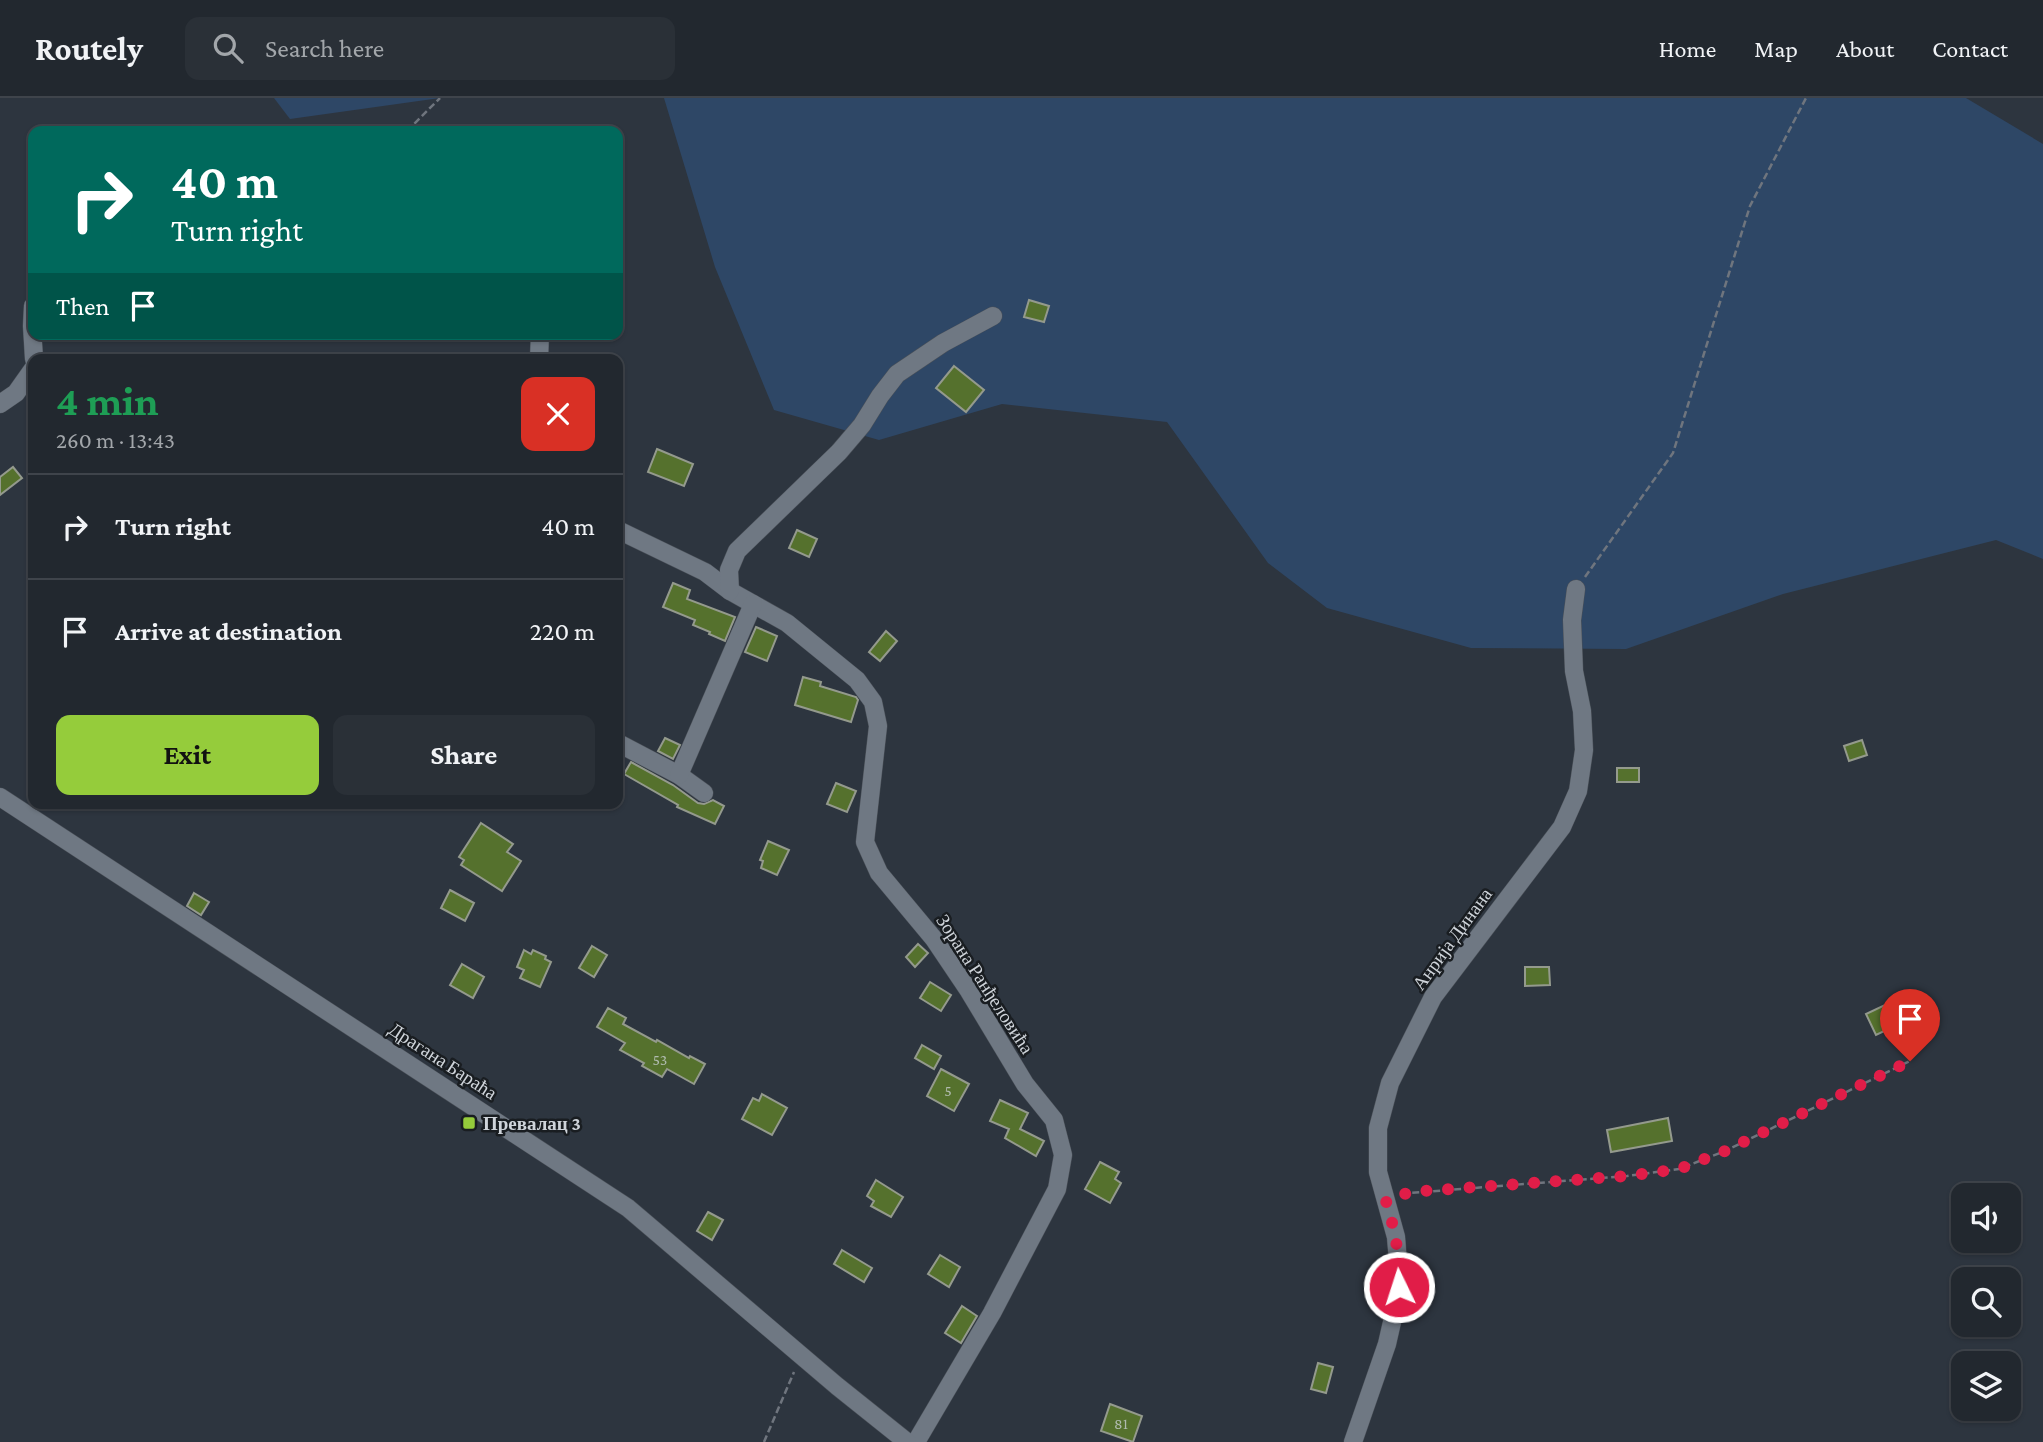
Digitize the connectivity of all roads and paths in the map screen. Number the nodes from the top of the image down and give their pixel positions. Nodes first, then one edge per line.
1 (440, 98) edge
2 (1806, 98) edge
3 (412, 126) edge
4 (993, 316) dead end
5 (28, 376) edge
6 (0, 404) edge
7 (623, 532) edge
8 (1576, 589) joint
9 (730, 591) junction
10 (753, 604) junction
11 (623, 746) edge
12 (679, 775) junction
13 (704, 793) dead end
14 (0, 797) edge
15 (1910, 1061) dead end
16 (1386, 1201) junction
17 (800, 1356) junction
18 (764, 1442) edge
19 (907, 1442) edge
20 (916, 1442) edge
21 (1353, 1442) edge

1 - 3 path
2 - 8 path
4 - 9 street
5 - 6 street
7 - 9 street, Зорана Ранђеловића
8 - 16 street, Анрија Динана
9 - 10 street, Зорана Ранђеловића
10 - 12 street
10 - 20 street, Зорана Ранђеловића
11 - 12 street
12 - 13 street
14 - 17 street, Драгана Бараћа
15 - 16 path
16 - 21 street, Анрија Динана
17 - 18 path
17 - 19 street, Драгана Бараћа

